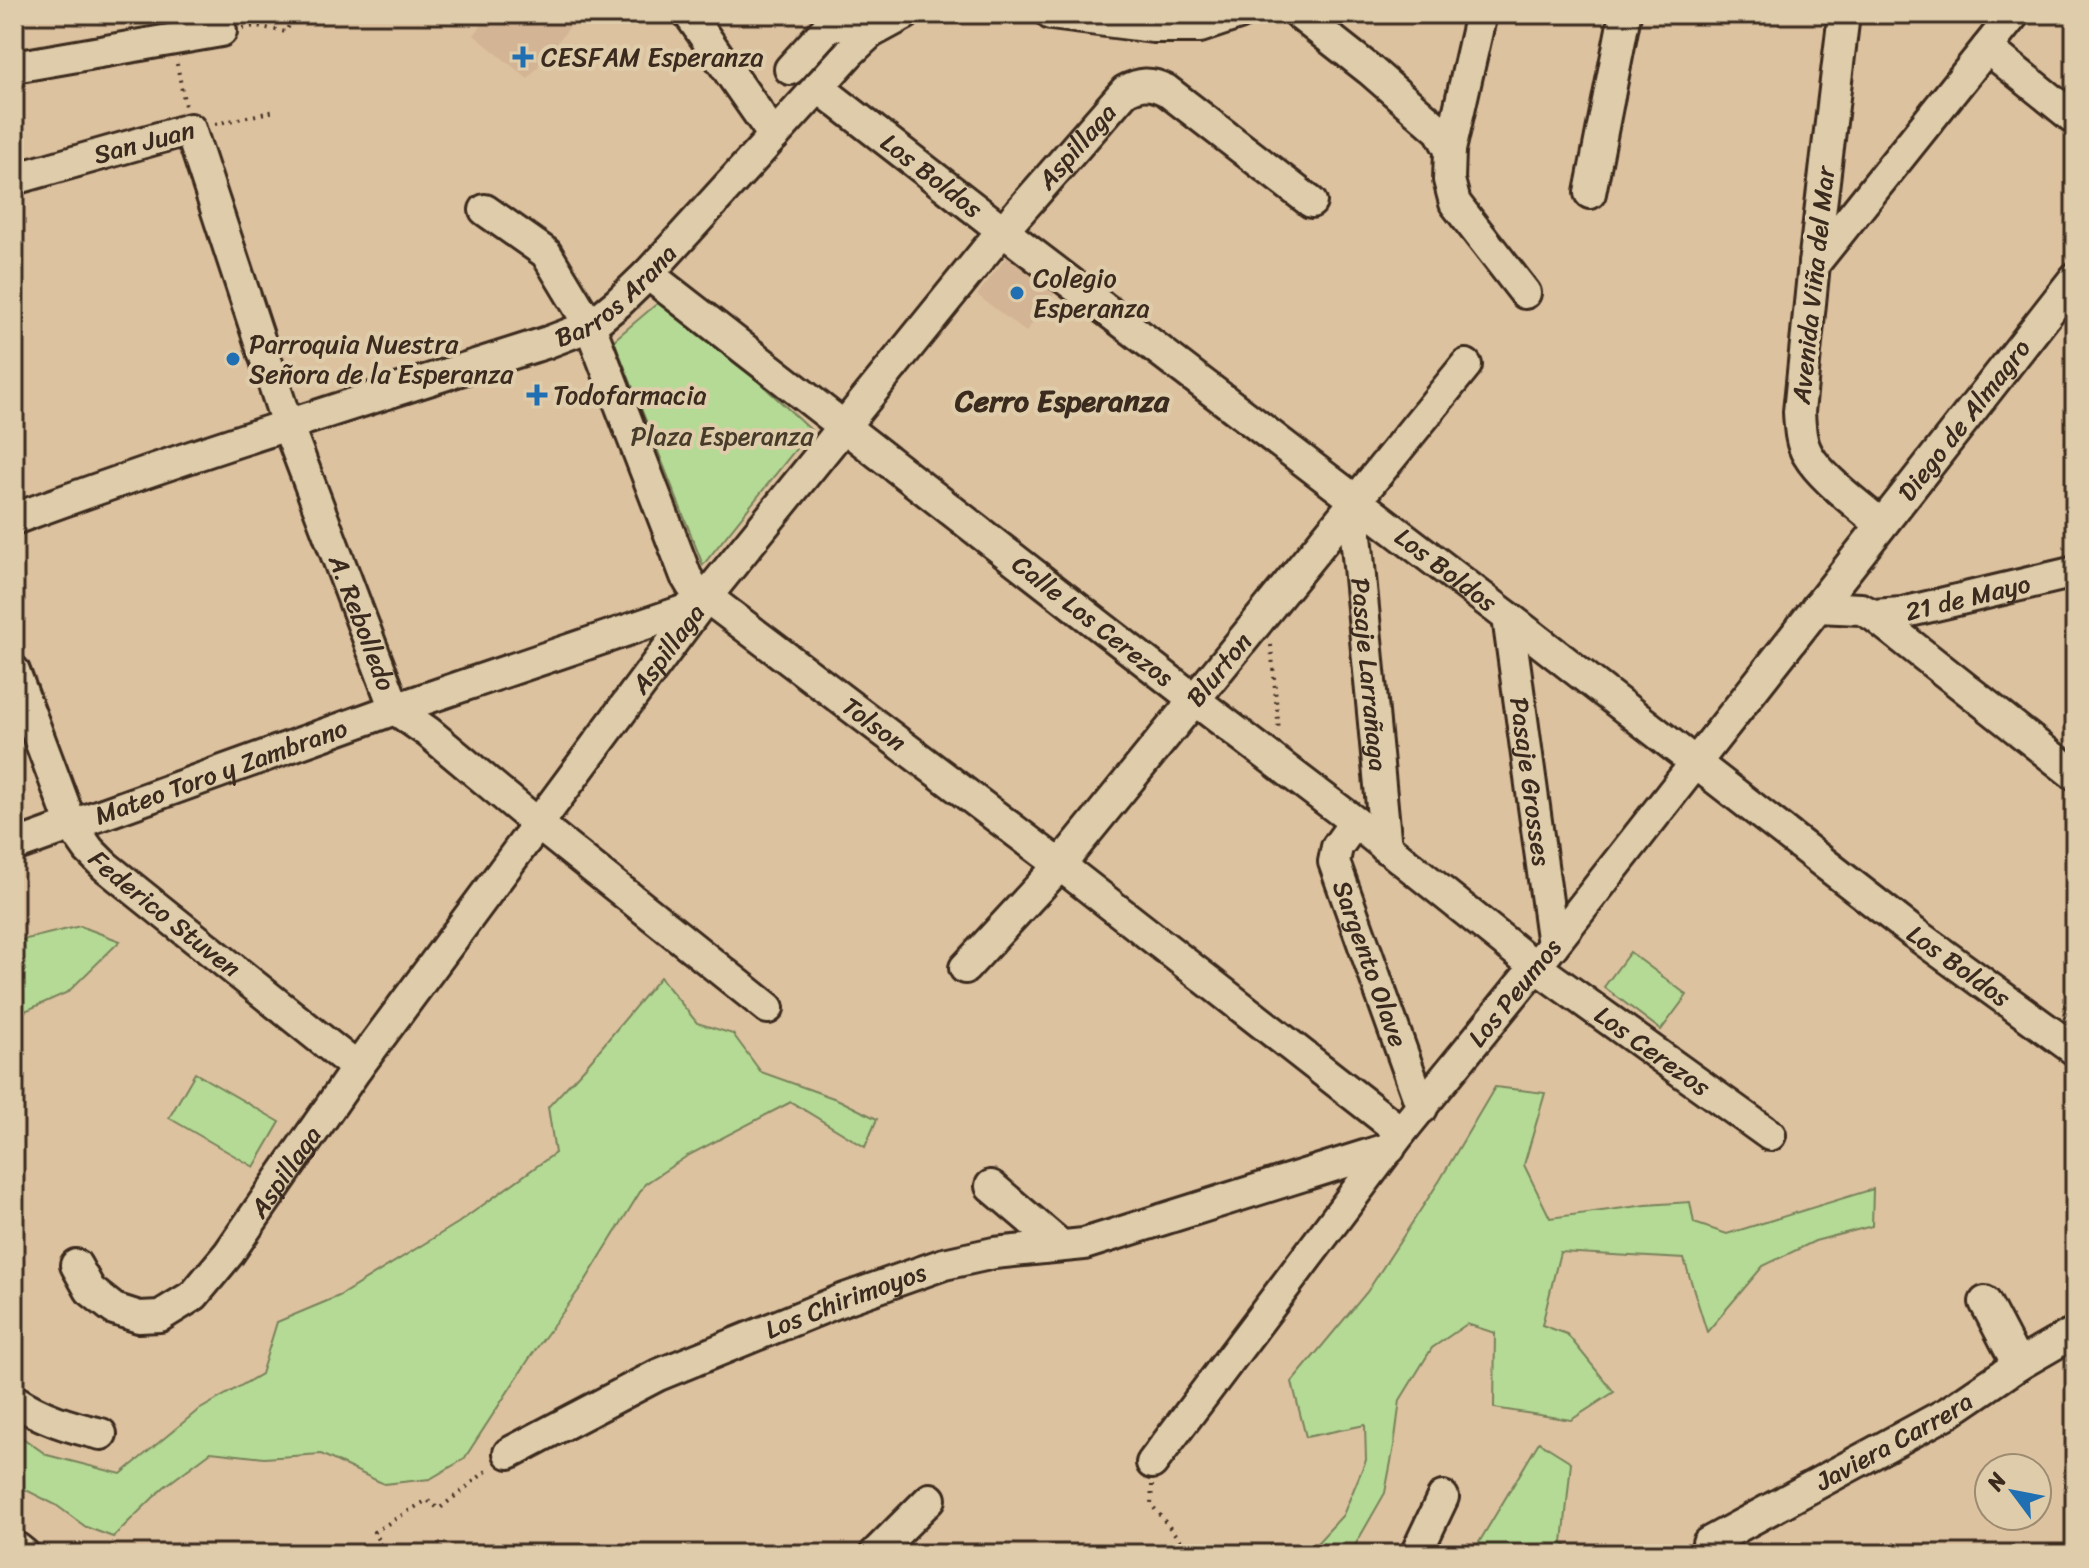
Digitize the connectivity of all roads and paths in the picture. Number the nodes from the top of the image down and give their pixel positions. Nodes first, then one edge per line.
1 (294, 14) edge
2 (689, 14) edge
3 (905, 14) edge
4 (1051, 14) edge
5 (1239, 14) edge
6 (1299, 14) edge
7 (1625, 14) edge
8 (1844, 14) edge
9 (2014, 14) edge
10 (1480, 18) dead end
11 (257, 26) dead end
12 (221, 31) dead end
13 (870, 33) junction
14 (172, 41) junction
15 (1987, 48) junction
16 (14, 67) edge
17 (790, 69) dead end
18 (818, 87) junction
19 (275, 111) dead end
20 (2075, 119) edge
21 (190, 129) junction
22 (774, 136) junction
23 (1450, 150) junction
24 (14, 179) edge
25 (1590, 193) dead end
26 (1311, 202) dead end
27 (485, 210) dead end
28 (1003, 231) junction
29 (1814, 264) junction
30 (648, 274) junction
31 (2075, 278) edge
32 (1525, 293) dead end
33 (590, 326) junction
34 (1466, 365) dead end
35 (287, 424) junction
36 (843, 426) junction
37 (1356, 501) junction
38 (14, 519) edge
39 (1881, 525) junction
40 (2075, 572) edge
41 (1841, 576) junction
42 (704, 601) junction
43 (1817, 607) junction
44 (1268, 610) junction
45 (1867, 612) junction
46 (1508, 617) junction
47 (14, 671) edge
48 (1195, 700) junction
49 (395, 709) junction
50 (1696, 762) junction
51 (1282, 766) junction
52 (2075, 775) edge
53 (1355, 822) junction
54 (538, 824) junction
55 (72, 826) junction
56 (14, 846) edge
57 (1386, 848) junction
58 (1060, 865) junction
59 (1545, 956) junction
60 (965, 968) dead end
61 (768, 1008) dead end
62 (2075, 1050) edge
63 (357, 1068) junction
64 (1422, 1108) junction
65 (1770, 1135) dead end
66 (1396, 1140) junction
67 (991, 1186) dead end
68 (1061, 1246) junction
69 (76, 1265) dead end
70 (1985, 1302) dead end
71 (2075, 1332) edge
72 (2018, 1365) junction
73 (14, 1400) edge
74 (101, 1434) dead end
75 (509, 1453) joint
76 (1152, 1463) joint
77 (1443, 1497) dead end
78 (930, 1499) dead end
79 (1708, 1543) dead end
80 (14, 1546) edge
81 (24, 1554) edge
82 (367, 1554) edge
83 (875, 1554) edge
84 (1188, 1554) edge
85 (1416, 1554) edge

1 - 11 path
2 - 22 street
3 - 13 street, Barros Arana
4 - 5 street
6 - 23 street
7 - 25 street
8 - 29 street, Avenida Viña del Mar
9 - 15 street
10 - 23 street
12 - 14 street
13 - 17 street
13 - 18 street, Barros Arana
14 - 16 street
14 - 21 path
15 - 20 street
15 - 29 street
18 - 22 street, Barros Arana
18 - 28 street, Los Boldos
19 - 21 path, San Juan
21 - 24 street, San Juan
21 - 35 street, A. Rebolledo
22 - 30 street, Barros Arana
23 - 32 street
26 - 28 street, Aspillaga
27 - 33 street, Tolson
28 - 36 street, Aspillaga
28 - 37 street, Los Boldos
29 - 39 street, Avenida Viña del Mar
30 - 33 street, Barros Arana
30 - 36 street, Calle Los Cerezos
31 - 39 street, Diego de Almagro
33 - 35 street, Barros Arana
33 - 42 street, Tolson
34 - 37 street, Blurton
35 - 38 street, Barros Arana
35 - 49 street, A. Rebolledo
36 - 42 street, Aspillaga
36 - 48 street, Calle Los Cerezos
37 - 44 street, Blurton
37 - 46 street, Los Boldos
37 - 57 street, Pasaje Larrañaga
39 - 41 street, Los Peumos
40 - 45 street, 21 de Mayo
41 - 43 street, Los Peumos
41 - 45 street
42 - 49 street, Mateo Toro y Zambrano
42 - 54 street, Aspillaga
42 - 58 street, Tolson
43 - 45 street, 21 de Mayo
43 - 50 street, Los Peumos
44 - 48 street, Blurton
44 - 51 path
45 - 52 street
46 - 50 street, Los Boldos
46 - 59 street, Pasaje Grosses
47 - 55 street, Federico Stuven
48 - 51 street, Calle Los Cerezos
48 - 58 street, Blurton
49 - 54 street, A. Rebolledo
49 - 55 street, Mateo Toro y Zambrano
50 - 59 street, Los Peumos
50 - 62 street, Los Boldos
51 - 53 street, Calle Los Cerezos
53 - 57 street, Calle Los Cerezos
53 - 64 street, Sargento Olave
54 - 61 street, A. Rebolledo
54 - 63 street, Aspillaga
55 - 56 street, Mateo Toro y Zambrano
55 - 63 street, Federico Stuven
57 - 59 street, Calle Los Cerezos
58 - 60 street, Blurton
58 - 66 street, Tolson
59 - 64 street, Los Peumos
59 - 65 street, Los Cerezos
63 - 69 street, Aspillaga
64 - 66 street, Los Peumos
66 - 68 street, Los Chirimoyos
66 - 76 street, Los Peumos
67 - 68 street
68 - 75 street, Los Chirimoyos
70 - 72 street
71 - 72 street, Javiera Carrera
72 - 79 street, Javiera Carrera
73 - 74 street
75 - 82 path
76 - 84 path
77 - 85 street
78 - 83 street
80 - 81 street

